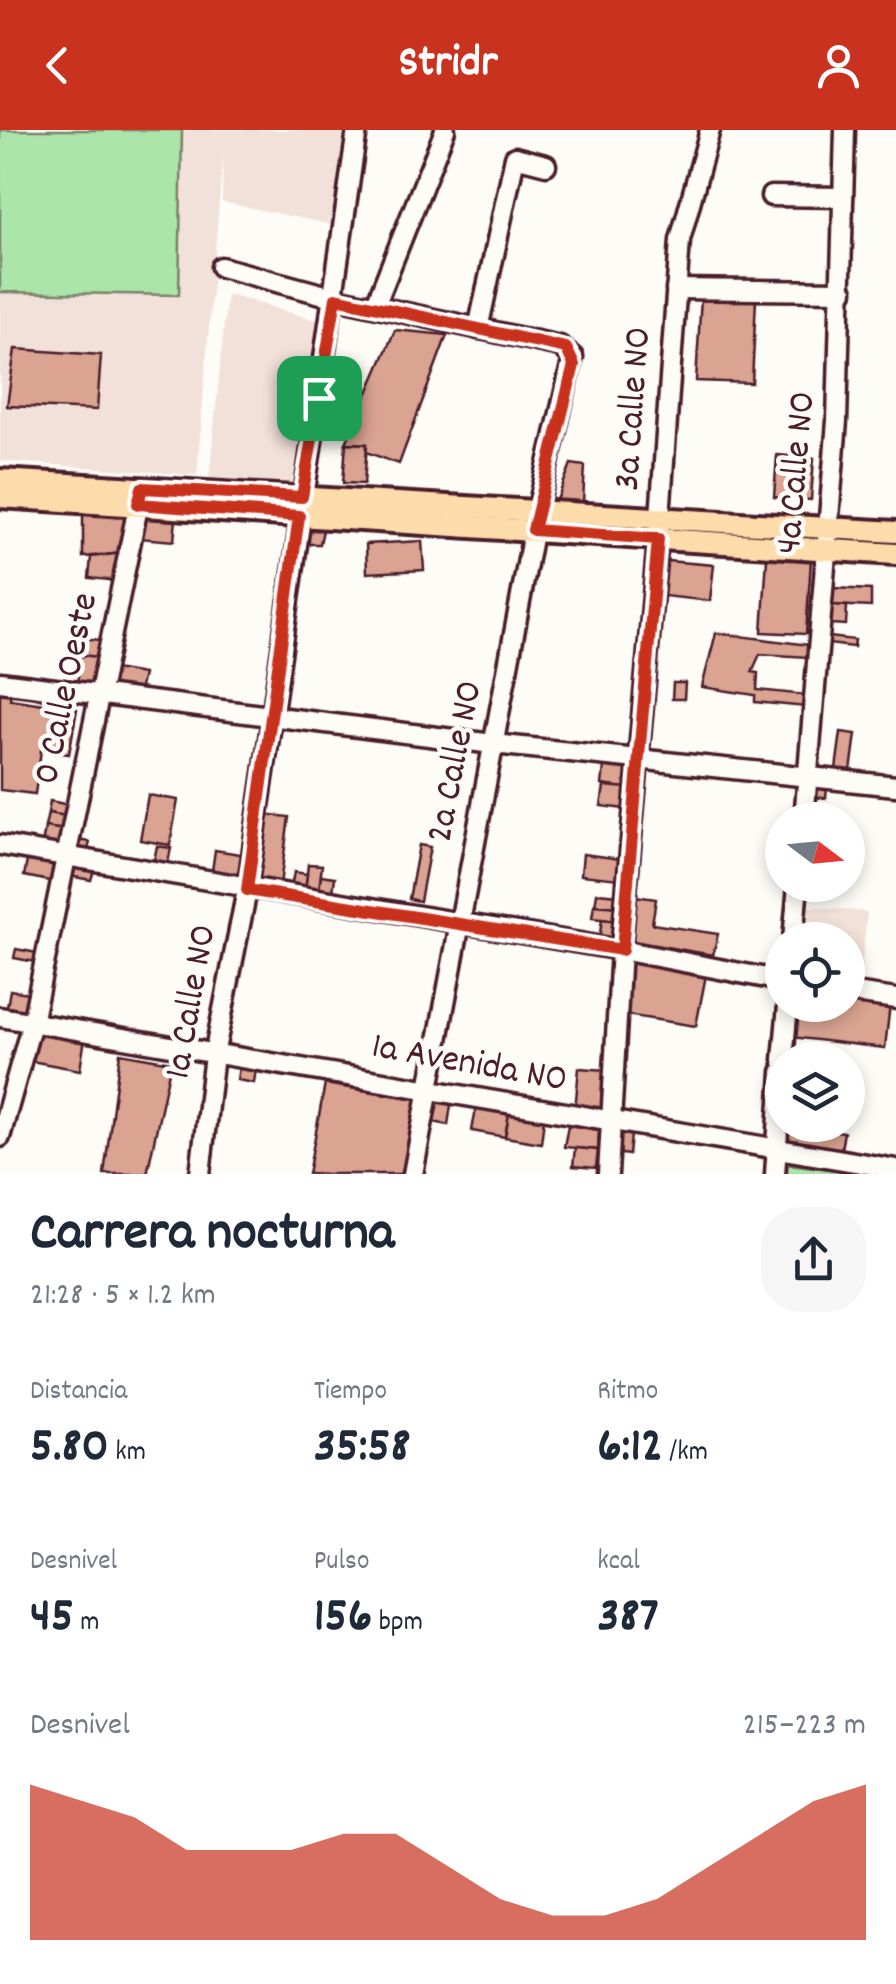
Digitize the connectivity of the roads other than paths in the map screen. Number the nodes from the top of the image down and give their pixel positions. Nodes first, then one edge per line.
1 (358, 130) edge
2 (445, 130) edge
3 (710, 130) edge
4 (844, 130) edge
5 (546, 165) dead end
6 (771, 196) dead end
7 (843, 197) junction
8 (221, 267) dead end
9 (676, 289) junction
10 (843, 291) junction
11 (336, 298) junction
12 (375, 306) junction
13 (478, 329) junction
14 (0, 480) edge
15 (140, 496) junction
16 (0, 497) edge
17 (301, 507) junction
18 (660, 516) junction
19 (535, 520) junction
20 (826, 528) junction
21 (896, 532) edge
22 (658, 539) junction
23 (824, 551) junction
24 (896, 554) edge
25 (0, 682) edge
26 (99, 697) junction
27 (270, 718) junction
28 (493, 744) junction
29 (640, 761) junction
30 (808, 779) junction
31 (896, 786) edge
32 (806, 802) edge
33 (0, 846) edge
34 (66, 857) junction
35 (247, 890) junction
36 (460, 925) junction
37 (622, 950) junction
38 (765, 979) edge
39 (865, 994) edge
40 (896, 999) edge
41 (0, 1018) edge
42 (32, 1023) junction
43 (214, 1055) junction
44 (429, 1092) junction
45 (612, 1122) junction
46 (0, 1136) edge
47 (777, 1142) edge
48 (776, 1150) junction
49 (896, 1169) edge
50 (200, 1174) edge
51 (413, 1174) edge
52 (608, 1174) edge
53 (775, 1174) edge

1 - 11 street, 1a Calle NO
2 - 12 street
3 - 9 street, 3a Calle NO
4 - 7 street, 4a Calle NO
5 - 13 street
6 - 7 street
7 - 10 street, 4a Calle NO
8 - 11 street
9 - 10 street
9 - 18 street, 3a Calle NO
10 - 20 street, 4a Calle NO
11 - 12 street
11 - 17 street, 1a Calle NO
12 - 13 street
13 - 19 street, 2a Calle NO
14 - 15 main road
15 - 16 main road
15 - 17 main road
15 - 26 street, 0 Calle Oeste
17 - 19 main road
17 - 27 street, 1a Calle NO
18 - 19 main road
18 - 20 main road
18 - 22 street, 3a Calle NO
19 - 22 main road
19 - 28 street, 2a Calle NO
20 - 21 main road
20 - 23 street, 4a Calle NO
22 - 23 main road
22 - 29 street, 3a Calle NO
23 - 24 main road
23 - 30 street, 4a Calle NO
25 - 26 street
26 - 27 street
26 - 34 street, 0 Calle Oeste
27 - 28 street
27 - 35 street, 1a Calle NO
28 - 29 street
28 - 36 street, 2a Calle NO
29 - 30 street
29 - 37 street, 3a Calle NO
30 - 31 street
30 - 32 street, 4a Calle NO
33 - 34 street
34 - 35 street
34 - 42 street, 0 Calle Oeste
35 - 36 street
35 - 43 street, 1a Calle NO
36 - 37 street
36 - 44 street, 2a Calle NO
37 - 38 street
37 - 45 street, 3a Calle NO
39 - 40 street
41 - 42 street, 1a Avenida NO
42 - 43 street, 1a Avenida NO
42 - 46 street, 0 Calle Oeste
43 - 44 street, 1a Avenida NO
43 - 50 street, 1a Calle NO
44 - 45 street, 1a Avenida NO
44 - 51 street, 2a Calle NO
45 - 48 street, 1a Avenida NO
45 - 52 street, 3a Calle NO
47 - 48 street
48 - 49 street, 1a Avenida NO
48 - 53 street

